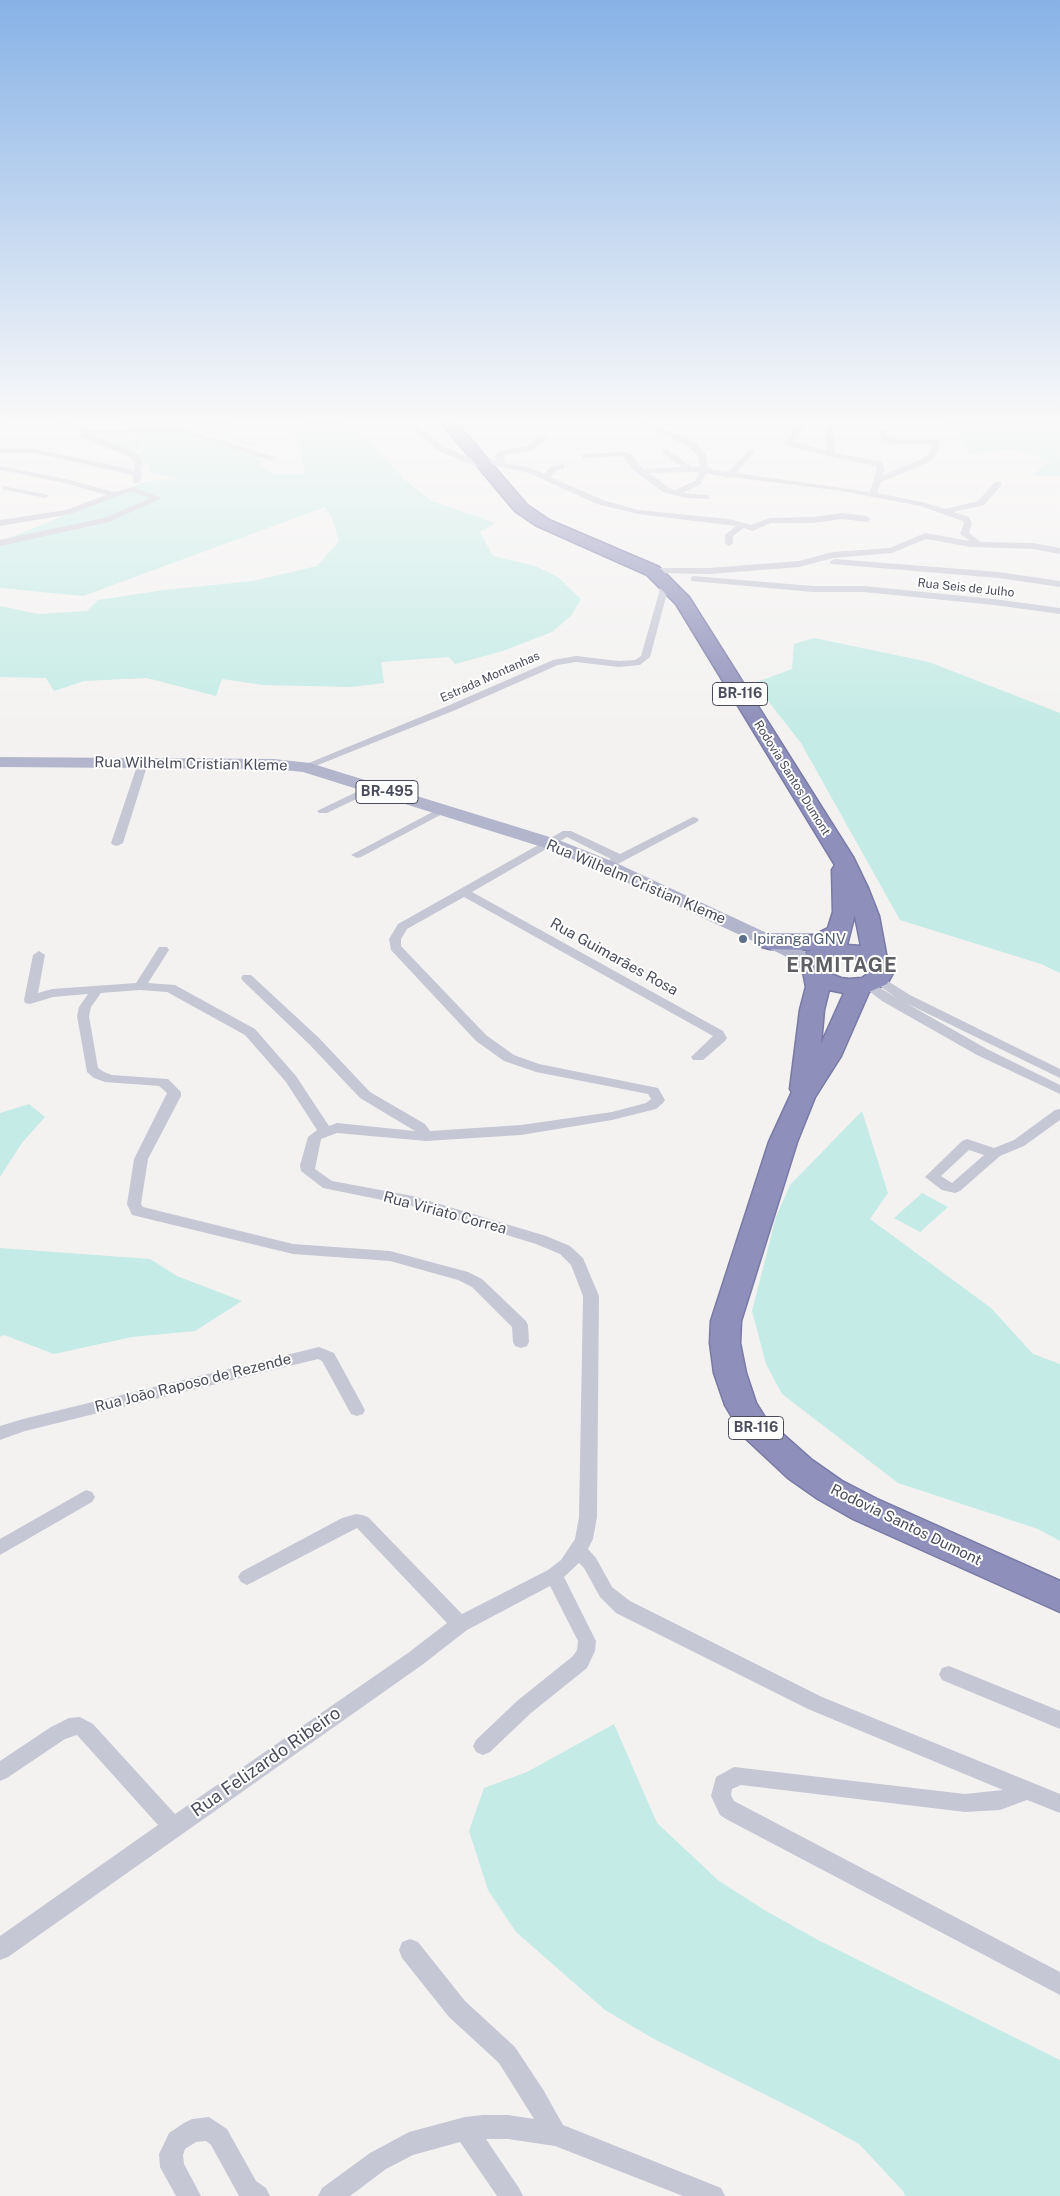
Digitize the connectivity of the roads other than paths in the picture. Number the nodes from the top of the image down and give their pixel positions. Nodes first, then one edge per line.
1 (99, 521) edge
2 (543, 521) edge
3 (728, 521) edge
4 (769, 521) edge
5 (967, 521) edge
6 (742, 526) junction
7 (729, 543) dead end
8 (0, 544) edge
9 (984, 545) junction
10 (1060, 551) edge
11 (764, 566) junction
12 (660, 577) junction
13 (1060, 584) edge
14 (1060, 611) edge
15 (0, 762) edge
16 (143, 762) junction
17 (304, 767) junction
18 (373, 788) junction
19 (442, 810) junction
20 (324, 811) dead end
21 (693, 820) dead end
22 (117, 843) dead end
23 (549, 843) junction
24 (357, 855) dead end
25 (842, 857) junction
26 (613, 862) junction
27 (464, 892) junction
28 (770, 942) junction
29 (833, 945) junction
30 (163, 950) dead end
31 (39, 955) dead end
32 (816, 976) junction
33 (870, 977) junction
34 (247, 978) dead end
35 (140, 986) junction
36 (97, 990) junction
37 (698, 1057) dead end
38 (1060, 1074) edge
39 (1060, 1090) edge
40 (802, 1097) junction
41 (1060, 1113) edge
42 (325, 1131) junction
43 (426, 1136) junction
44 (995, 1153) dead end
45 (521, 1342) dead end
46 (357, 1410) dead end
47 (0, 1433) edge
48 (86, 1497) dead end
49 (0, 1548) edge
50 (578, 1552) junction
51 (554, 1575) junction
52 (247, 1577) dead end
53 (1060, 1597) edge
54 (460, 1624) junction
55 (949, 1674) dead end
56 (1060, 1720) edge
57 (483, 1746) dead end
58 (0, 1772) edge
59 (1025, 1791) junction
60 (1060, 1804) edge
61 (173, 1827) junction
62 (0, 1949) edge
63 (410, 1950) dead end
64 (1060, 1984) edge
65 (464, 2129) junction
66 (555, 2134) junction
67 (189, 2196) edge
68 (258, 2196) edge
69 (330, 2196) edge
70 (511, 2196) edge
71 (713, 2196) edge

1 - 8 street
2 - 12 highway, Rodovia Santos Dumont / BR-116
3 - 6 street
4 - 6 street
5 - 9 street
6 - 7 street
9 - 10 street
9 - 11 street
11 - 12 street
11 - 13 street
12 - 14 street, Rua Seis de Julho
12 - 17 street, Estrada Montanhas
12 - 25 highway, Rodovia Santos Dumont / BR-116
15 - 16 main road, Rua Wilhelm Cristian Kleme / BR-495
16 - 17 main road, Rua Wilhelm Cristian Kleme / BR-495
16 - 22 street
17 - 18 main road, Rua Wilhelm Cristian Kleme / BR-495
18 - 19 main road, Rua Wilhelm Cristian Kleme / BR-495
18 - 20 street
19 - 23 main road, Rua Wilhelm Cristian Kleme / BR-495
19 - 24 street
21 - 26 street
23 - 26 main road, Rua Wilhelm Cristian Kleme / BR-495
23 - 27 street
25 - 29 highway, BR-116
25 - 33 highway, BR-116
26 - 28 main road, Rua Wilhelm Cristian Kleme / BR-495
27 - 37 street, Rua Guimarães Rosa
27 - 43 street
28 - 29 highway
28 - 32 main road, BR-495
29 - 32 highway, BR-116
29 - 33 highway
30 - 35 street
31 - 36 street
32 - 33 highway
32 - 40 highway, BR-116
33 - 38 street
33 - 39 street
33 - 40 highway, BR-116
34 - 43 street
35 - 36 street
35 - 42 street
36 - 45 street
40 - 53 highway, Rodovia Santos Dumont / BR-116
41 - 44 street
42 - 43 street
42 - 50 street, Rua Viriato Correa
46 - 47 street, Rua João Raposo de Rezende
48 - 49 street
50 - 51 street, Rua Viriato Correa
50 - 59 street
51 - 54 street, Rua Felizardo Ribeiro
51 - 57 street
52 - 54 street
54 - 61 street, Rua Felizardo Ribeiro
55 - 56 street
58 - 61 street
59 - 60 street
59 - 64 street
61 - 62 street, Rua Felizardo Ribeiro
63 - 66 street
65 - 66 street
65 - 69 street
65 - 70 street
66 - 71 street
67 - 68 street

